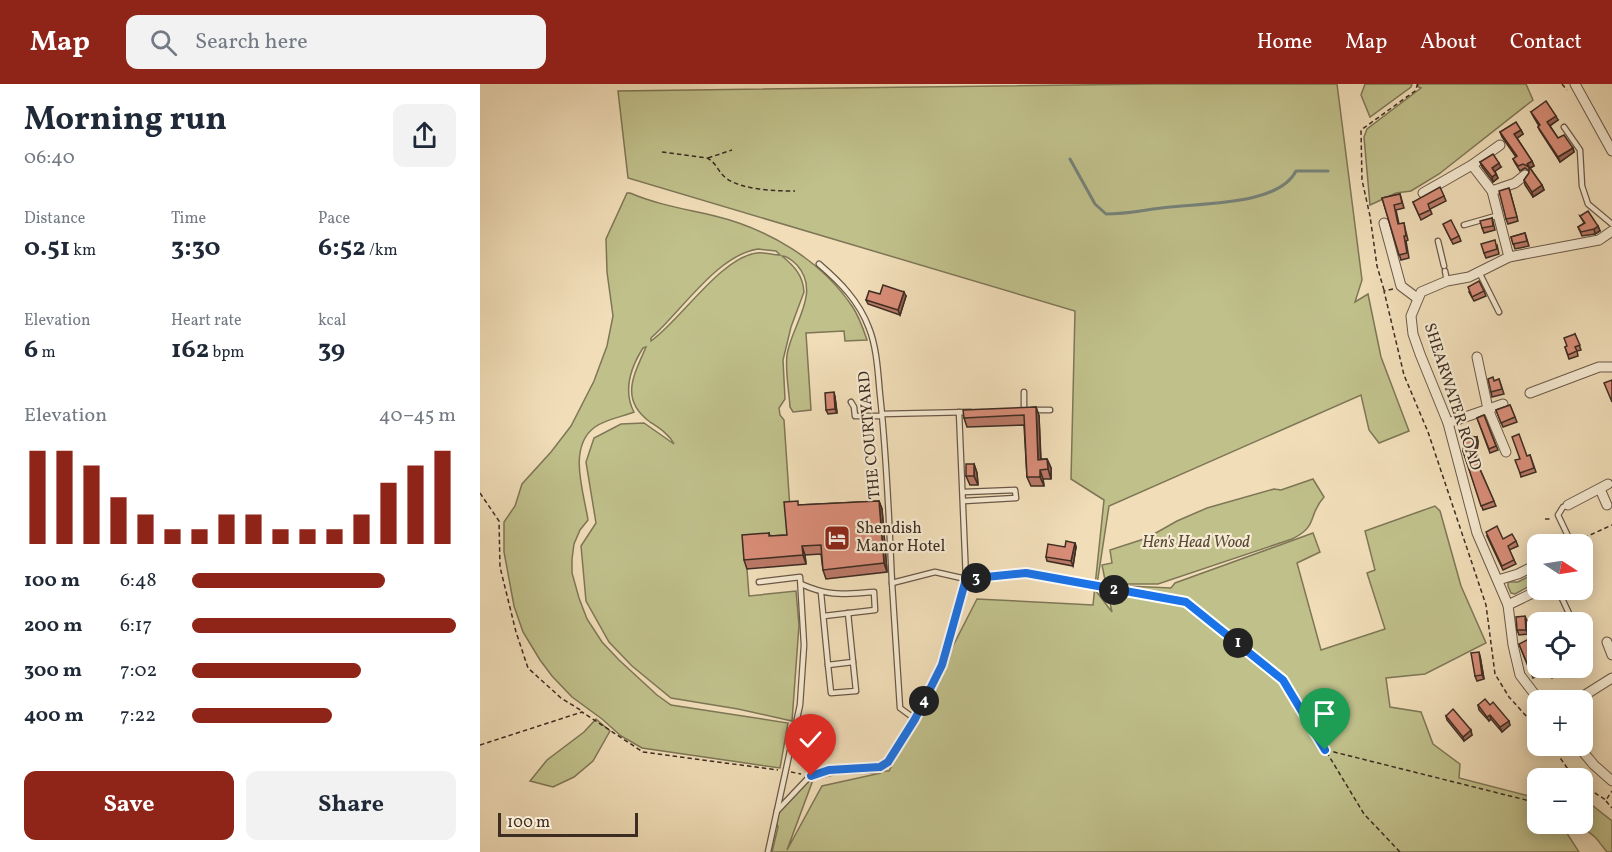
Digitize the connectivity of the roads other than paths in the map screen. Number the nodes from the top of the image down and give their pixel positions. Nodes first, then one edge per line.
1 (1575, 84) edge
2 (1564, 127) dead end
3 (1500, 145) dead end
4 (1612, 151) edge
5 (1472, 165) junction
6 (1525, 175) edge
7 (1492, 191) junction
8 (1423, 193) dead end
9 (1499, 215) junction
10 (1384, 223) dead end
11 (1612, 224) edge
12 (1464, 225) dead end
13 (1612, 231) edge
14 (1438, 241) dead end
15 (1509, 257) junction
16 (819, 264) dead end
17 (1479, 272) junction
18 (1447, 281) junction
19 (1417, 298) junction
20 (1499, 312) dead end
21 (1477, 357) dead end
22 (1612, 367) edge
23 (1024, 392) dead end
24 (1530, 393) dead end
25 (851, 402) dead end
26 (1503, 404) dead end
27 (1488, 409) junction
28 (1024, 410) junction
29 (1050, 410) dead end
30 (981, 411) edge
31 (1013, 411) edge
32 (959, 412) junction
33 (882, 415) junction
34 (1448, 423) junction
35 (1506, 452) dead end
36 (964, 492) junction
37 (964, 501) junction
38 (1568, 505) joint
39 (1607, 505) dead end
40 (1567, 534) edge
41 (1527, 568) edge
42 (966, 579) junction
43 (1497, 580) junction
44 (759, 582) dead end
45 (892, 583) junction
46 (801, 584) junction
47 (1090, 586) road end
48 (821, 593) junction
49 (1527, 596) edge
50 (1508, 605) junction
51 (848, 613) junction
52 (824, 616) junction
53 (1606, 642) dead end
54 (1612, 655) edge
55 (853, 662) junction
56 (828, 664) junction
57 (1612, 678) edge
58 (1531, 690) edge
59 (1593, 690) edge
60 (915, 719) junction
61 (1586, 756) edge
62 (1612, 782) edge
63 (777, 811) junction
64 (768, 852) edge

1 - 4 street
2 - 11 lane
3 - 5 street
5 - 7 street
5 - 8 street
6 - 7 street
7 - 9 street
9 - 12 lane
9 - 15 street
10 - 19 street
13 - 15 street
14 - 18 lane
15 - 17 street
16 - 33 lane, THE COURTYARD
17 - 18 street
17 - 20 lane
18 - 19 street
19 - 34 street, SHEARWATER ROAD
21 - 27 street
22 - 24 street
23 - 28 lane
25 - 33 lane
26 - 27 street
27 - 34 street
27 - 35 street
28 - 29 lane
28 - 31 lane
30 - 32 lane
32 - 33 lane
32 - 36 lane
33 - 45 lane, THE COURTYARD
34 - 43 street, SHEARWATER ROAD
36 - 37 lane
36 - 37 lane
37 - 42 lane
38 - 39 street
38 - 40 lane
41 - 43 street
42 - 45 lane
42 - 47 lane
42 - 60 lane
43 - 50 street, SHEARWATER ROAD
44 - 46 lane
45 - 60 lane, THE COURTYARD
46 - 48 lane
46 - 63 lane
48 - 51 lane
48 - 52 lane
49 - 50 street
50 - 58 street, SHEARWATER ROAD
51 - 52 lane
51 - 55 lane
52 - 56 lane
53 - 54 street
55 - 56 lane
55 - 56 lane
57 - 59 street
60 - 63 lane
61 - 62 street
63 - 64 lane

